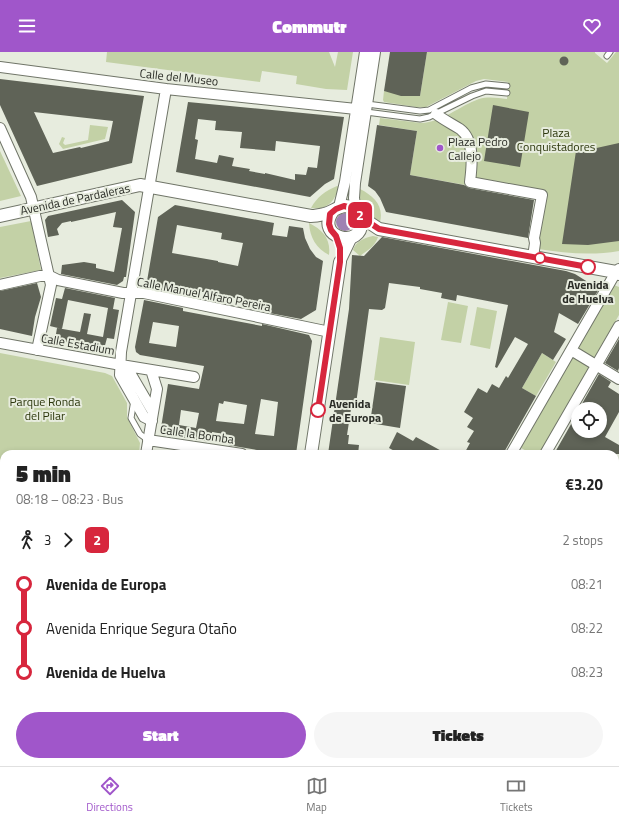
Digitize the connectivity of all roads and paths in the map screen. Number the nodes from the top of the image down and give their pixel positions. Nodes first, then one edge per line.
1 (365, 52) edge
2 (375, 52) edge
3 (0, 67) edge
4 (507, 86) dead end
5 (166, 89) junction
6 (508, 93) dead end
7 (363, 108) junction
8 (436, 114) junction
9 (0, 128) edge
10 (150, 186) junction
11 (35, 208) junction
12 (336, 209) junction
13 (359, 214) junction
14 (0, 216) edge
15 (336, 236) junction
16 (352, 237) junction
17 (532, 257) junction
18 (340, 262) junction
19 (618, 272) edge
20 (50, 276) junction
21 (0, 285) edge
22 (132, 292) junction
23 (619, 326) edge
24 (330, 332) junction
25 (0, 343) edge
26 (37, 350) junction
27 (571, 350) junction
28 (122, 365) junction
29 (596, 365) junction
30 (151, 370) junction
31 (194, 377) dead end
32 (619, 379) edge
33 (134, 400) junction
34 (152, 417) junction
35 (148, 440) junction
36 (147, 450) edge
37 (215, 450) edge
38 (313, 450) edge
39 (518, 450) edge
40 (547, 450) edge

1 - 7 street
2 - 7 street
3 - 5 street, Calle del Museo
4 - 7 lane
5 - 7 street, Calle del Museo
5 - 10 street
6 - 8 lane
7 - 8 lane
7 - 12 street
7 - 13 street
8 - 17 street
9 - 11 street
10 - 11 street, Avenida de Pardaleras
10 - 12 street, Avenida de Pardaleras
10 - 22 street
11 - 14 street, Avenida de Pardaleras
11 - 20 street
12 - 13 street
12 - 15 street
13 - 16 street
13 - 17 street
15 - 16 street
15 - 18 street
16 - 18 street
17 - 19 street
18 - 24 street
19 - 27 street
20 - 21 street
20 - 22 street, Calle Manuel Alfaro Pereira
20 - 26 street
22 - 24 street, Calle Manuel Alfaro Pereira
22 - 28 street
23 - 29 street
24 - 38 street
25 - 26 street, Calle Estadium
26 - 28 street, Calle Estadium
27 - 29 street
27 - 39 street
28 - 30 street, Calle Estadium
28 - 33 street
28 - 34 street
29 - 32 street
29 - 40 street
30 - 31 street, Calle Estadium
30 - 34 street
33 - 34 street
33 - 35 lane
34 - 35 street
35 - 36 street
35 - 37 street, Calle la Bomba

